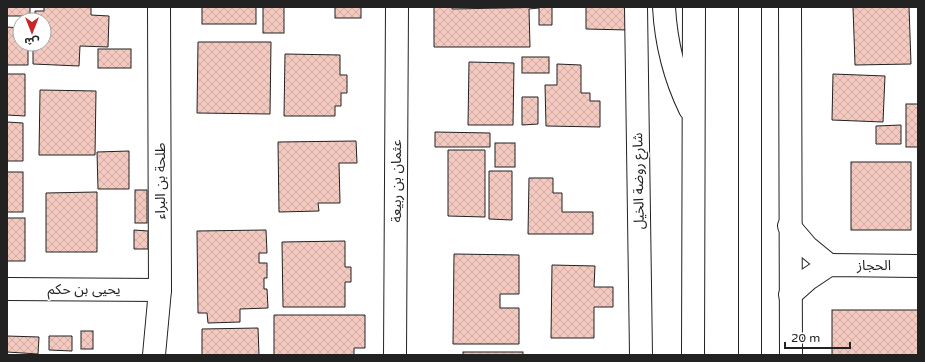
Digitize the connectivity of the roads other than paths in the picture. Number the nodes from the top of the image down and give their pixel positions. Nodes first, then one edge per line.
1 (159, 7) edge
2 (397, 7) edge
3 (636, 7) edge
4 (664, 7) edge
5 (694, 7) edge
6 (750, 7) edge
7 (790, 7) edge
8 (694, 116) junction
9 (789, 226) junction
10 (829, 265) junction
11 (918, 266) edge
12 (7, 289) edge
13 (160, 290) junction
14 (790, 295) junction
15 (154, 355) edge
16 (395, 355) edge
17 (642, 355) edge
18 (693, 355) edge
19 (750, 355) edge
20 (790, 355) edge

1 - 13 street, طلحة بن البراء
2 - 16 street, عثمان بن ربيعة
3 - 17 street, شارع روضة الخيل
4 - 8 street
5 - 8 street
6 - 19 street
7 - 9 street
8 - 18 street
9 - 10 street
9 - 14 street
10 - 11 street, الحجاز
10 - 14 street
12 - 13 street, يحيى بن حكم
13 - 15 street, طلحة بن البراء
14 - 20 street

